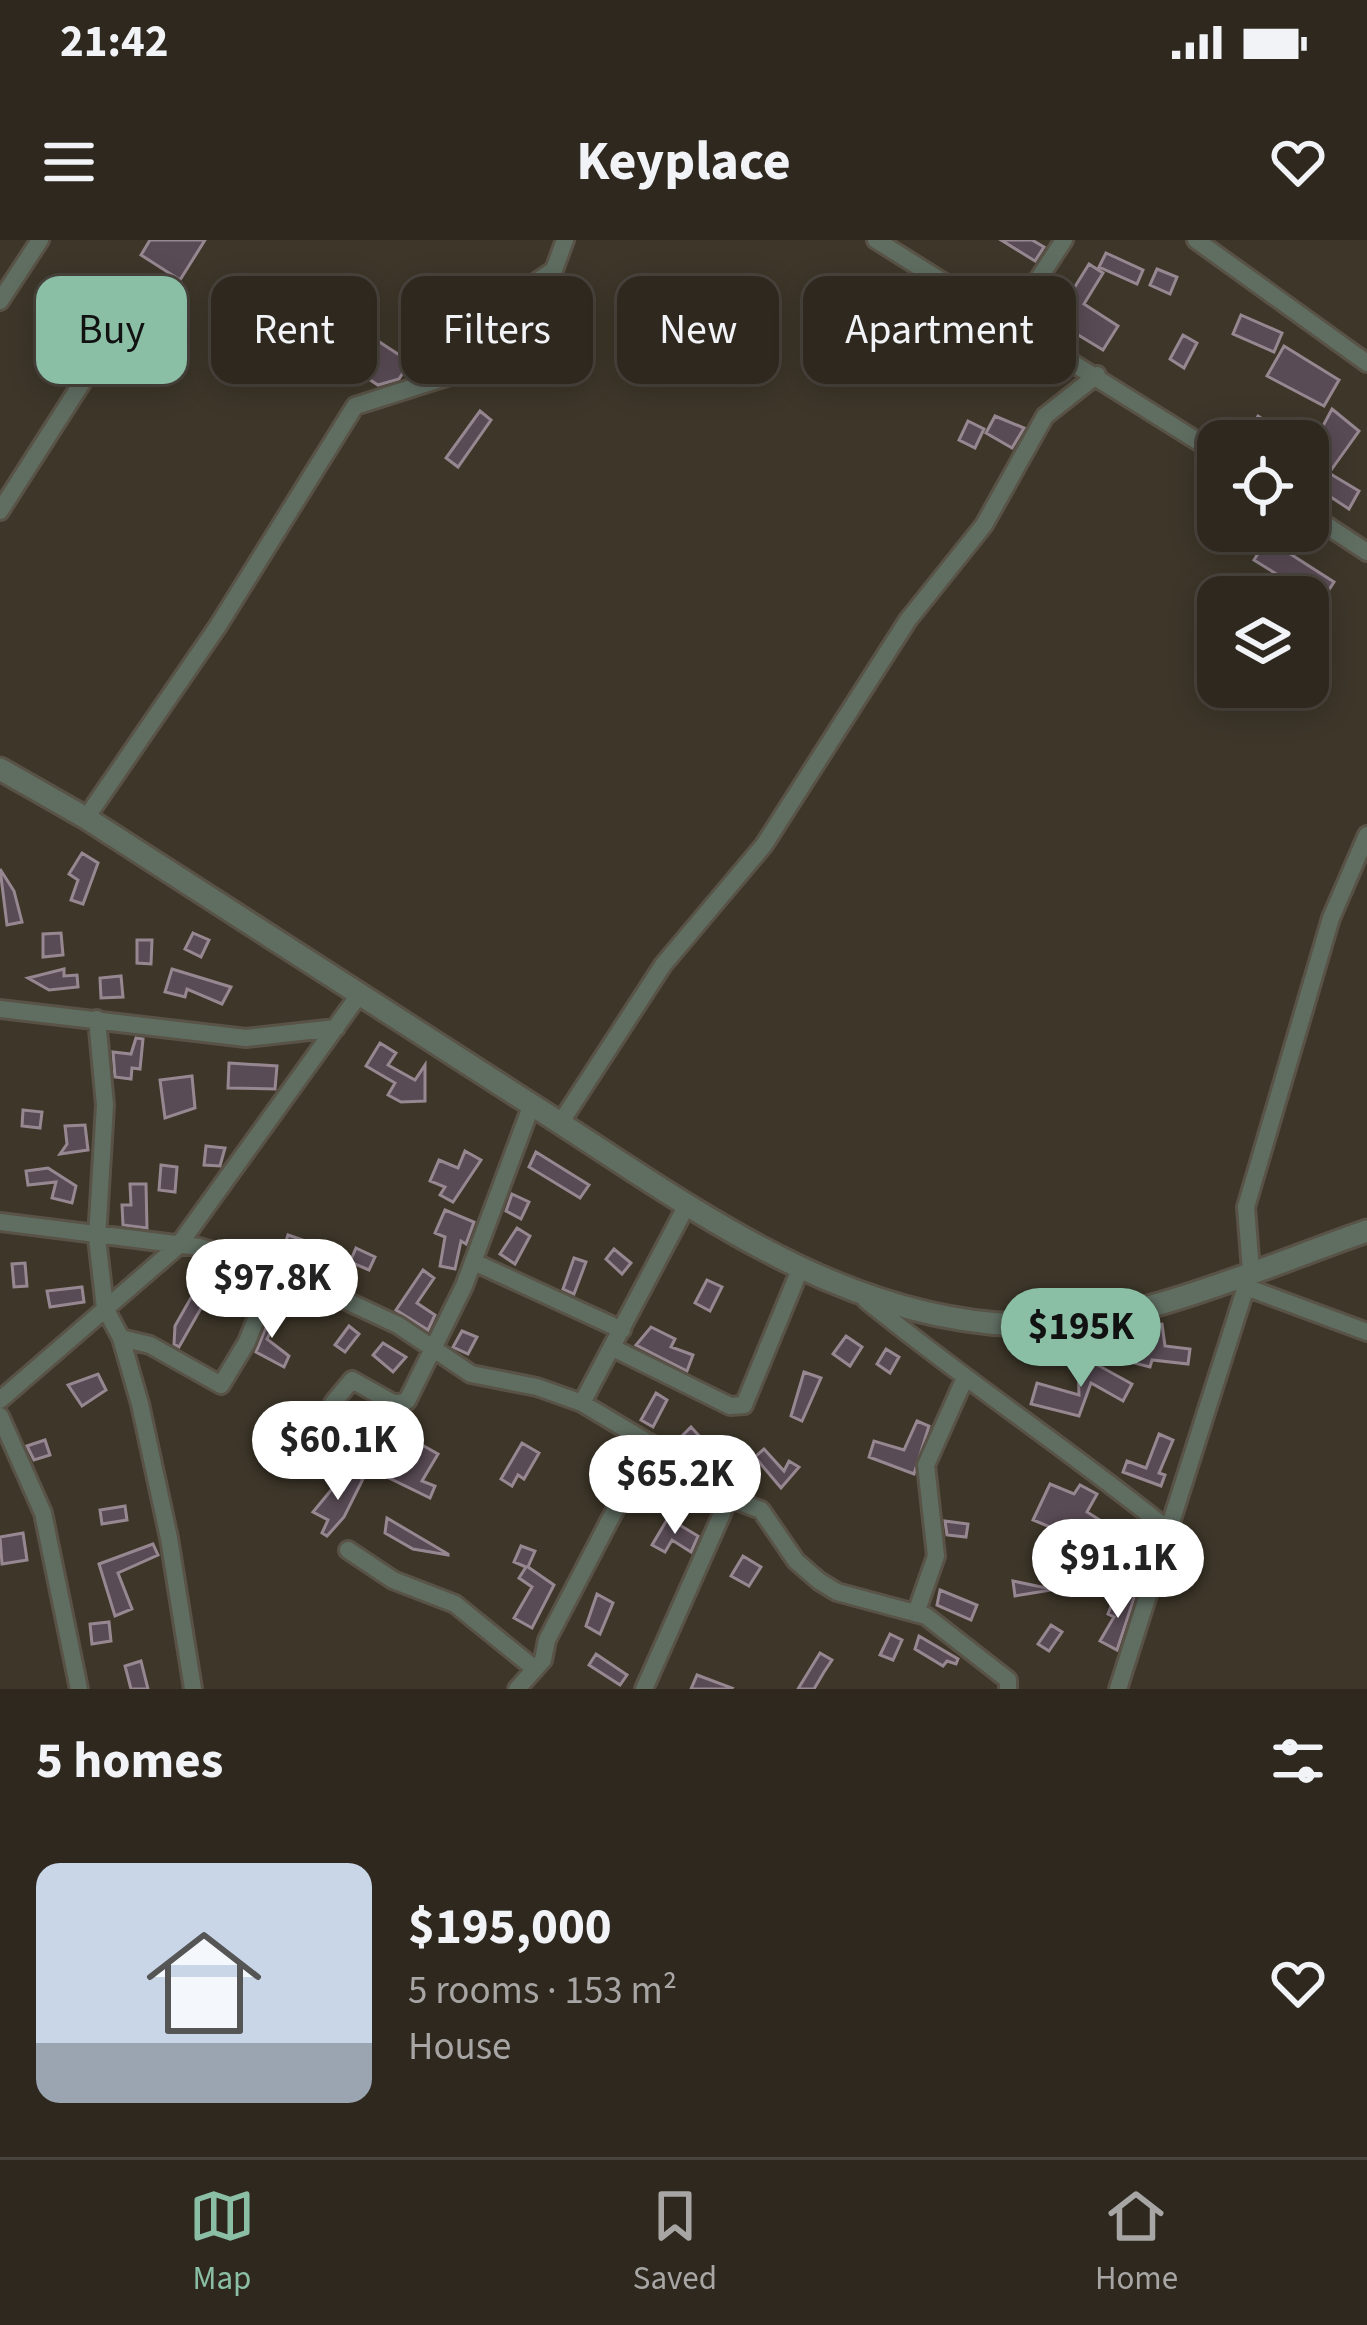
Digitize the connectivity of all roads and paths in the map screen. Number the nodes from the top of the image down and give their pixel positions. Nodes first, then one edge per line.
1 (40, 240) edge
2 (565, 240) edge
3 (877, 240) edge
4 (1064, 240) edge
5 (1196, 240) edge
6 (935, 276) edge
7 (1040, 276) edge
8 (0, 301) edge
9 (1076, 363) edge
10 (1367, 363) edge
11 (1096, 375) junction
12 (81, 384) edge
13 (1197, 440) edge
14 (0, 511) edge
15 (1329, 527) edge
16 (1367, 552) edge
17 (0, 769) edge
18 (86, 818) junction
19 (1367, 835) edge
20 (359, 995) junction
21 (0, 1009) edge
22 (97, 1019) junction
23 (336, 1028) junction
24 (532, 1104) junction
25 (561, 1122) junction
26 (688, 1203) junction
27 (0, 1222) edge
28 (1367, 1232) edge
29 (98, 1238) junction
30 (178, 1246) junction
31 (474, 1262) junction
32 (801, 1267) junction
33 (276, 1268) junction
34 (1249, 1279) junction
35 (863, 1297) junction
36 (106, 1308) junction
37 (622, 1330) junction
38 (1367, 1332) edge
39 (121, 1338) junction
40 (613, 1348) junction
41 (433, 1354) junction
42 (964, 1380) junction
43 (0, 1400) edge
44 (333, 1402) dead end
45 (582, 1403) junction
46 (0, 1415) edge
47 (650, 1443) junction
48 (729, 1498) junction
49 (1166, 1528) junction
50 (348, 1550) dead end
51 (916, 1612) junction
52 (535, 1670) junction
53 (80, 1689) edge
54 (193, 1689) edge
55 (517, 1689) edge
56 (644, 1689) edge
57 (1008, 1689) edge
58 (1118, 1689) edge

1 - 8 street
2 - 18 street
3 - 6 street
4 - 7 street
5 - 10 street
9 - 11 street
11 - 13 street
11 - 25 street
12 - 14 street
15 - 16 street
17 - 18 street
18 - 20 street
19 - 34 street
20 - 23 street
20 - 24 street
21 - 22 street
22 - 23 street
22 - 29 street
23 - 30 street
24 - 25 street
24 - 31 street
25 - 26 street
26 - 32 street
26 - 37 street
27 - 29 street
28 - 34 street
29 - 30 street
29 - 36 street
30 - 33 street
30 - 36 street
31 - 37 street
31 - 41 street
32 - 35 street
32 - 40 street
33 - 39 street
33 - 41 street
34 - 35 street
34 - 38 street
34 - 49 street
35 - 42 street
36 - 39 street
36 - 43 street
37 - 40 street
39 - 54 street
40 - 45 street
41 - 44 street
41 - 45 street
42 - 49 street
42 - 51 street
45 - 47 street
46 - 53 street
47 - 48 street
47 - 52 street
48 - 51 street
48 - 56 street
49 - 58 street
50 - 52 street
51 - 57 street
52 - 55 street

